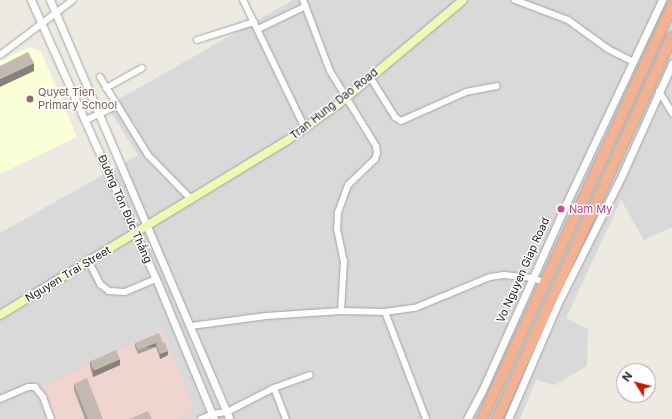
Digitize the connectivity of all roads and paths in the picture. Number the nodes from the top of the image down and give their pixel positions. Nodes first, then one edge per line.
1 (31, 0) edge
2 (50, 0) edge
3 (74, 0) edge
4 (243, 0) edge
5 (463, 0) edge
6 (514, 0) edge
7 (662, 0) edge
8 (529, 2) edge
9 (304, 3) edge
10 (672, 5) edge
11 (55, 13) junction
12 (254, 22) junction
13 (41, 24) junction
14 (258, 30) junction
15 (672, 37) edge
16 (196, 40) dead end
17 (0, 56) edge
18 (634, 62) junction
19 (672, 64) edge
20 (142, 68) dead end
21 (100, 77) dead end
22 (370, 77) junction
23 (496, 86) dead end
24 (106, 88) junction
25 (659, 91) junction
26 (346, 98) junction
27 (118, 106) junction
28 (672, 113) edge
29 (98, 115) junction
30 (86, 120) junction
31 (305, 128) junction
32 (191, 199) junction
33 (148, 226) junction
34 (135, 234) junction
35 (89, 262) junction
36 (156, 278) junction
37 (533, 278) junction
38 (543, 282) junction
39 (341, 311) junction
40 (385, 312) junction
41 (0, 315) edge
42 (191, 326) junction
43 (310, 375) dead end
44 (274, 388) junction
45 (0, 399) edge
46 (229, 416) edge
47 (213, 417) edge
48 (51, 419) edge
49 (200, 419) edge
50 (286, 419) edge
51 (426, 419) edge
52 (467, 419) edge
53 (482, 419) edge
54 (497, 419) edge
55 (508, 419) edge

1 - 13 street, Đường Tôn Đức Thắng
2 - 11 street, Đường Tôn Đức Thắng
3 - 11 street
4 - 12 street
5 - 22 main road, Tran Hung Dao Road
6 - 8 street
7 - 18 street, Vo Nguyen Giap Road
8 - 18 street
9 - 14 street
9 - 26 street
10 - 38 highway, Vo Nguyen Giap Road
11 - 13 street
11 - 29 street, Đường Tôn Đức Thắng
12 - 14 street
12 - 16 street
13 - 17 street
13 - 30 street, Đường Tôn Đức Thắng
14 - 31 street
15 - 54 highway
18 - 37 street, Vo Nguyen Giap Road
19 - 25 street
20 - 24 street
21 - 24 street
22 - 23 street
22 - 26 main road, Tran Hung Dao Road
24 - 27 street
25 - 28 street
25 - 55 street
26 - 31 main road, Tran Hung Dao Road
26 - 39 street
27 - 29 street
27 - 32 street
29 - 30 street
29 - 33 street, Đường Tôn Đức Thắng
30 - 34 street, Đường Tôn Đức Thắng
31 - 32 main road, Tran Hung Dao Road
32 - 33 main road, Tran Hung Dao Road
33 - 34 main road, Tran Hung Dao Road
33 - 42 street, Đường Tôn Đức Thắng
34 - 35 main road, Nguyen Trai Street
34 - 36 street, Đường Tôn Đức Thắng
35 - 36 street
35 - 41 main road, Nguyen Trai Street
36 - 47 street, Đường Tôn Đức Thắng
37 - 38 street
37 - 40 street
37 - 52 street, Vo Nguyen Giap Road
38 - 53 highway, Vo Nguyen Giap Road
39 - 40 street
39 - 42 street
40 - 51 street
42 - 46 street, Đường Tôn Đức Thắng
43 - 44 street
44 - 46 street
44 - 50 street
45 - 48 street
46 - 47 street
47 - 49 street

